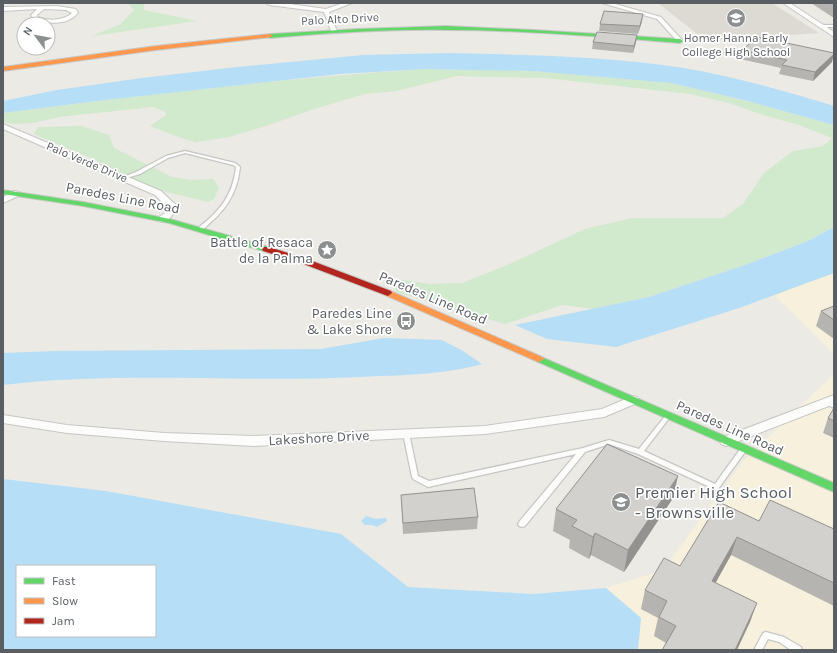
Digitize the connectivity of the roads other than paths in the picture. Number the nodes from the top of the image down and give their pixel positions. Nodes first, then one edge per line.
1 (269, 3) edge
2 (348, 3) edge
3 (605, 3) edge
4 (786, 3) edge
5 (3, 9) edge
6 (41, 9) junction
7 (326, 11) junction
8 (821, 26) junction
9 (834, 26) edge
10 (334, 31) junction
11 (834, 35) edge
12 (680, 41) joint
13 (3, 69) edge
14 (3, 126) edge
15 (123, 178) junction
16 (3, 192) edge
17 (15, 194) junction
18 (3, 200) edge
19 (161, 219) junction
20 (200, 228) junction
21 (633, 400) junction
22 (831, 402) edge
23 (668, 416) junction
24 (3, 419) edge
25 (406, 433) junction
26 (726, 441) junction
27 (744, 449) junction
28 (583, 450) junction
29 (640, 452) junction
30 (834, 488) edge
31 (522, 524) dead end
32 (758, 650) edge
33 (798, 650) edge

1 - 7 street
2 - 7 street
3 - 12 street
4 - 8 street
5 - 6 street
6 - 6 street
7 - 10 street
8 - 9 lane
8 - 11 street
10 - 12 street, Palo Alto Drive
10 - 13 street, Palo Alto Drive
14 - 15 street, Palo Verde Drive
15 - 19 street, Palo Verde Drive
15 - 20 lane
16 - 17 street, Paredes Line Road
17 - 18 street
17 - 19 street, Paredes Line Road
19 - 20 street, Paredes Line Road
20 - 21 street, Paredes Line Road
21 - 23 street, Paredes Line Road
21 - 25 street, Lakeshore Drive
22 - 26 street
23 - 26 street, Paredes Line Road
23 - 29 lane
24 - 25 street, Lakeshore Drive
25 - 28 lane
26 - 27 street, Paredes Line Road
27 - 29 lane
27 - 30 street, Paredes Line Road
28 - 29 lane
28 - 31 lane
32 - 33 lane

